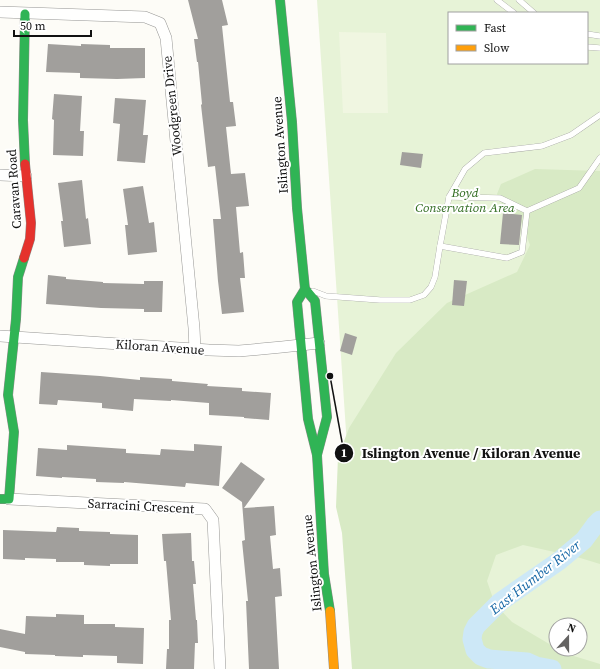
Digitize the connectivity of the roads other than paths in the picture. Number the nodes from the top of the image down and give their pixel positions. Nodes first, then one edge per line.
1 (280, 0) edge
2 (497, 0) edge
3 (519, 0) edge
4 (0, 12) edge
5 (513, 12) edge
6 (533, 12) edge
7 (25, 14) junction
8 (588, 34) edge
9 (600, 36) edge
10 (588, 47) edge
11 (600, 48) edge
12 (600, 115) edge
13 (600, 158) edge
14 (0, 175) edge
15 (26, 176) junction
16 (449, 197) junction
17 (527, 212) junction
18 (440, 246) junction
19 (305, 289) junction
20 (0, 336) edge
21 (15, 337) junction
22 (320, 343) junction
23 (301, 345) junction
24 (195, 350) junction
25 (317, 455) junction
26 (5, 499) edge
27 (220, 669) edge
28 (334, 669) edge

1 - 19 main road, Islington Avenue
2 - 5 lane
3 - 6 lane
4 - 7 street, Woodgreen Drive
7 - 15 main road, Caravan Road
7 - 24 street, Woodgreen Drive
8 - 9 lane
10 - 11 lane
12 - 16 lane
13 - 17 lane
14 - 15 street
15 - 21 main road, Caravan Road
16 - 17 lane
16 - 18 lane
17 - 18 lane
18 - 19 lane
19 - 22 main road, Islington Avenue
19 - 23 main road, Islington Avenue
20 - 21 street, Kiloran Avenue
21 - 24 street, Kiloran Avenue
21 - 26 main road, Caravan Road
22 - 23 street, Kiloran Avenue
22 - 25 main road, Islington Avenue
23 - 24 street, Kiloran Avenue
23 - 25 main road, Islington Avenue
25 - 28 main road, Islington Avenue
26 - 27 street, Sarracini Crescent

